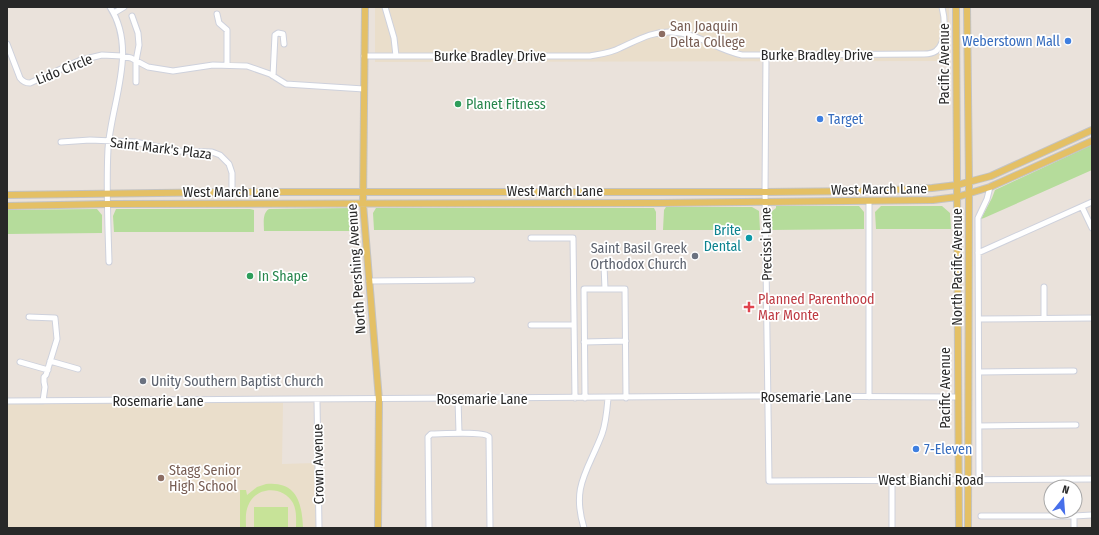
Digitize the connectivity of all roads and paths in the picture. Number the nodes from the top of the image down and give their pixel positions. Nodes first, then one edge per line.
1 (110, 7) edge
2 (124, 7) edge
3 (365, 7) edge
4 (385, 7) edge
5 (942, 7) edge
6 (956, 7) edge
7 (967, 7) edge
8 (114, 13) junction
9 (218, 14) dead end
10 (132, 16) dead end
11 (7, 44) edge
12 (284, 44) dead end
13 (766, 55) junction
14 (122, 56) junction
15 (364, 56) junction
16 (396, 56) junction
17 (136, 61) junction
18 (227, 65) junction
19 (273, 76) junction
20 (136, 82) dead end
21 (364, 90) junction
22 (1092, 130) edge
23 (109, 141) junction
24 (1092, 141) edge
25 (61, 142) dead end
26 (969, 182) junction
27 (957, 185) junction
28 (990, 187) junction
29 (232, 192) junction
30 (765, 192) junction
31 (363, 193) junction
32 (969, 193) junction
33 (108, 194) junction
34 (7, 195) edge
35 (957, 197) junction
36 (869, 201) junction
37 (765, 202) junction
38 (1092, 202) edge
39 (108, 204) junction
40 (363, 204) junction
41 (7, 206) edge
42 (1082, 206) junction
43 (1092, 228) edge
44 (531, 238) dead end
45 (978, 253) junction
46 (109, 262) dead end
47 (604, 265) dead end
48 (472, 280) dead end
49 (369, 281) junction
50 (1044, 287) dead end
51 (605, 289) junction
52 (30, 317) dead end
53 (1044, 318) junction
54 (1092, 318) edge
55 (979, 319) junction
56 (532, 325) dead end
57 (573, 325) junction
58 (626, 341) junction
59 (584, 342) junction
60 (50, 360) junction
61 (20, 362) dead end
62 (78, 370) dead end
63 (1074, 371) dead end
64 (979, 372) junction
65 (47, 373) junction
66 (957, 396) junction
67 (768, 397) junction
68 (869, 397) junction
69 (575, 398) junction
70 (585, 398) junction
71 (608, 398) junction
72 (626, 398) junction
73 (458, 399) junction
74 (317, 400) junction
75 (379, 400) junction
76 (7, 401) edge
77 (43, 401) junction
78 (968, 419) junction
79 (1076, 425) dead end
80 (979, 426) junction
81 (459, 433) junction
82 (1092, 479) edge
83 (892, 480) junction
84 (958, 480) junction
85 (968, 480) junction
86 (979, 480) junction
87 (769, 481) joint
88 (981, 516) dead end
89 (1043, 516) edge
90 (319, 528) edge
91 (378, 528) edge
92 (429, 528) edge
93 (490, 528) edge
94 (584, 528) edge
95 (892, 528) edge
96 (959, 528) edge
97 (968, 528) edge

1 - 8 street
2 - 8 street
3 - 15 main road, North Pershing Avenue
4 - 16 street
5 - 13 street, Burke Bradley Drive
6 - 27 main road, Pacific Avenue
7 - 26 main road, North Pacific Avenue
8 - 14 street
9 - 18 street
10 - 17 street
11 - 14 street, Lido Circle
12 - 19 street
13 - 16 street, Burke Bradley Drive
13 - 30 street, Precissi Lane
14 - 17 street
14 - 23 street
15 - 16 street, Burke Bradley Drive
15 - 21 main road, North Pershing Avenue
17 - 18 street
17 - 20 street
18 - 19 street
19 - 21 street
21 - 31 main road, North Pershing Avenue
22 - 26 main road, West March Lane
23 - 25 street, Saint Mark's Plaza
23 - 29 street, Saint Mark's Plaza
23 - 33 street
24 - 28 main road, West March Lane
26 - 27 main road, West March Lane
26 - 32 main road, North Pacific Avenue
27 - 30 main road, West March Lane
27 - 35 main road, Pacific Avenue
28 - 32 main road, West March Lane
28 - 45 street
29 - 31 main road, West March Lane
29 - 33 main road, West March Lane
30 - 31 main road, West March Lane
30 - 37 street, Precissi Lane
31 - 40 main road, North Pershing Avenue
32 - 35 main road, West March Lane
32 - 78 main road, North Pacific Avenue
33 - 34 main road, West March Lane
33 - 39 street
35 - 36 main road, West March Lane
35 - 66 main road, Pacific Avenue
36 - 37 main road, West March Lane
36 - 68 street
37 - 40 main road, West March Lane
37 - 67 street, Precissi Lane
38 - 42 street
39 - 40 main road, West March Lane
39 - 41 main road, West March Lane
39 - 46 street
40 - 49 main road, North Pershing Avenue
42 - 43 street
42 - 45 street
44 - 57 street
45 - 55 street
47 - 51 street
48 - 49 street
49 - 75 main road, North Pershing Avenue
50 - 53 street
51 - 58 street
51 - 59 street
52 - 60 street
53 - 54 street
53 - 55 street
55 - 64 street
56 - 57 street
57 - 69 street
58 - 59 street
58 - 72 street
59 - 70 street
60 - 62 street
60 - 65 street
61 - 65 street
63 - 64 street
64 - 80 street
65 - 77 street
66 - 68 street, Rosemarie Lane
66 - 78 main road
66 - 84 main road, Pacific Avenue
67 - 68 street, Rosemarie Lane
67 - 72 street, Rosemarie Lane
67 - 87 street, Precissi Lane
69 - 70 street, Rosemarie Lane
69 - 73 street, Rosemarie Lane
70 - 71 street, Rosemarie Lane
71 - 72 street, Rosemarie Lane
71 - 94 street
73 - 75 street, Rosemarie Lane
73 - 81 street
74 - 75 street, Rosemarie Lane
74 - 77 street, Rosemarie Lane
74 - 90 street, Crown Avenue
75 - 91 main road, North Pershing Avenue
76 - 77 street, Rosemarie Lane
78 - 85 main road, North Pacific Avenue
79 - 80 street
80 - 86 street
81 - 92 street
81 - 93 street
82 - 86 street, West Bianchi Road
83 - 84 street, West Bianchi Road
83 - 87 street, West Bianchi Road
83 - 95 street
84 - 85 street, West Bianchi Road
84 - 96 main road, Pacific Avenue
85 - 86 street, West Bianchi Road
85 - 97 main road, North Pacific Avenue
88 - 89 street

